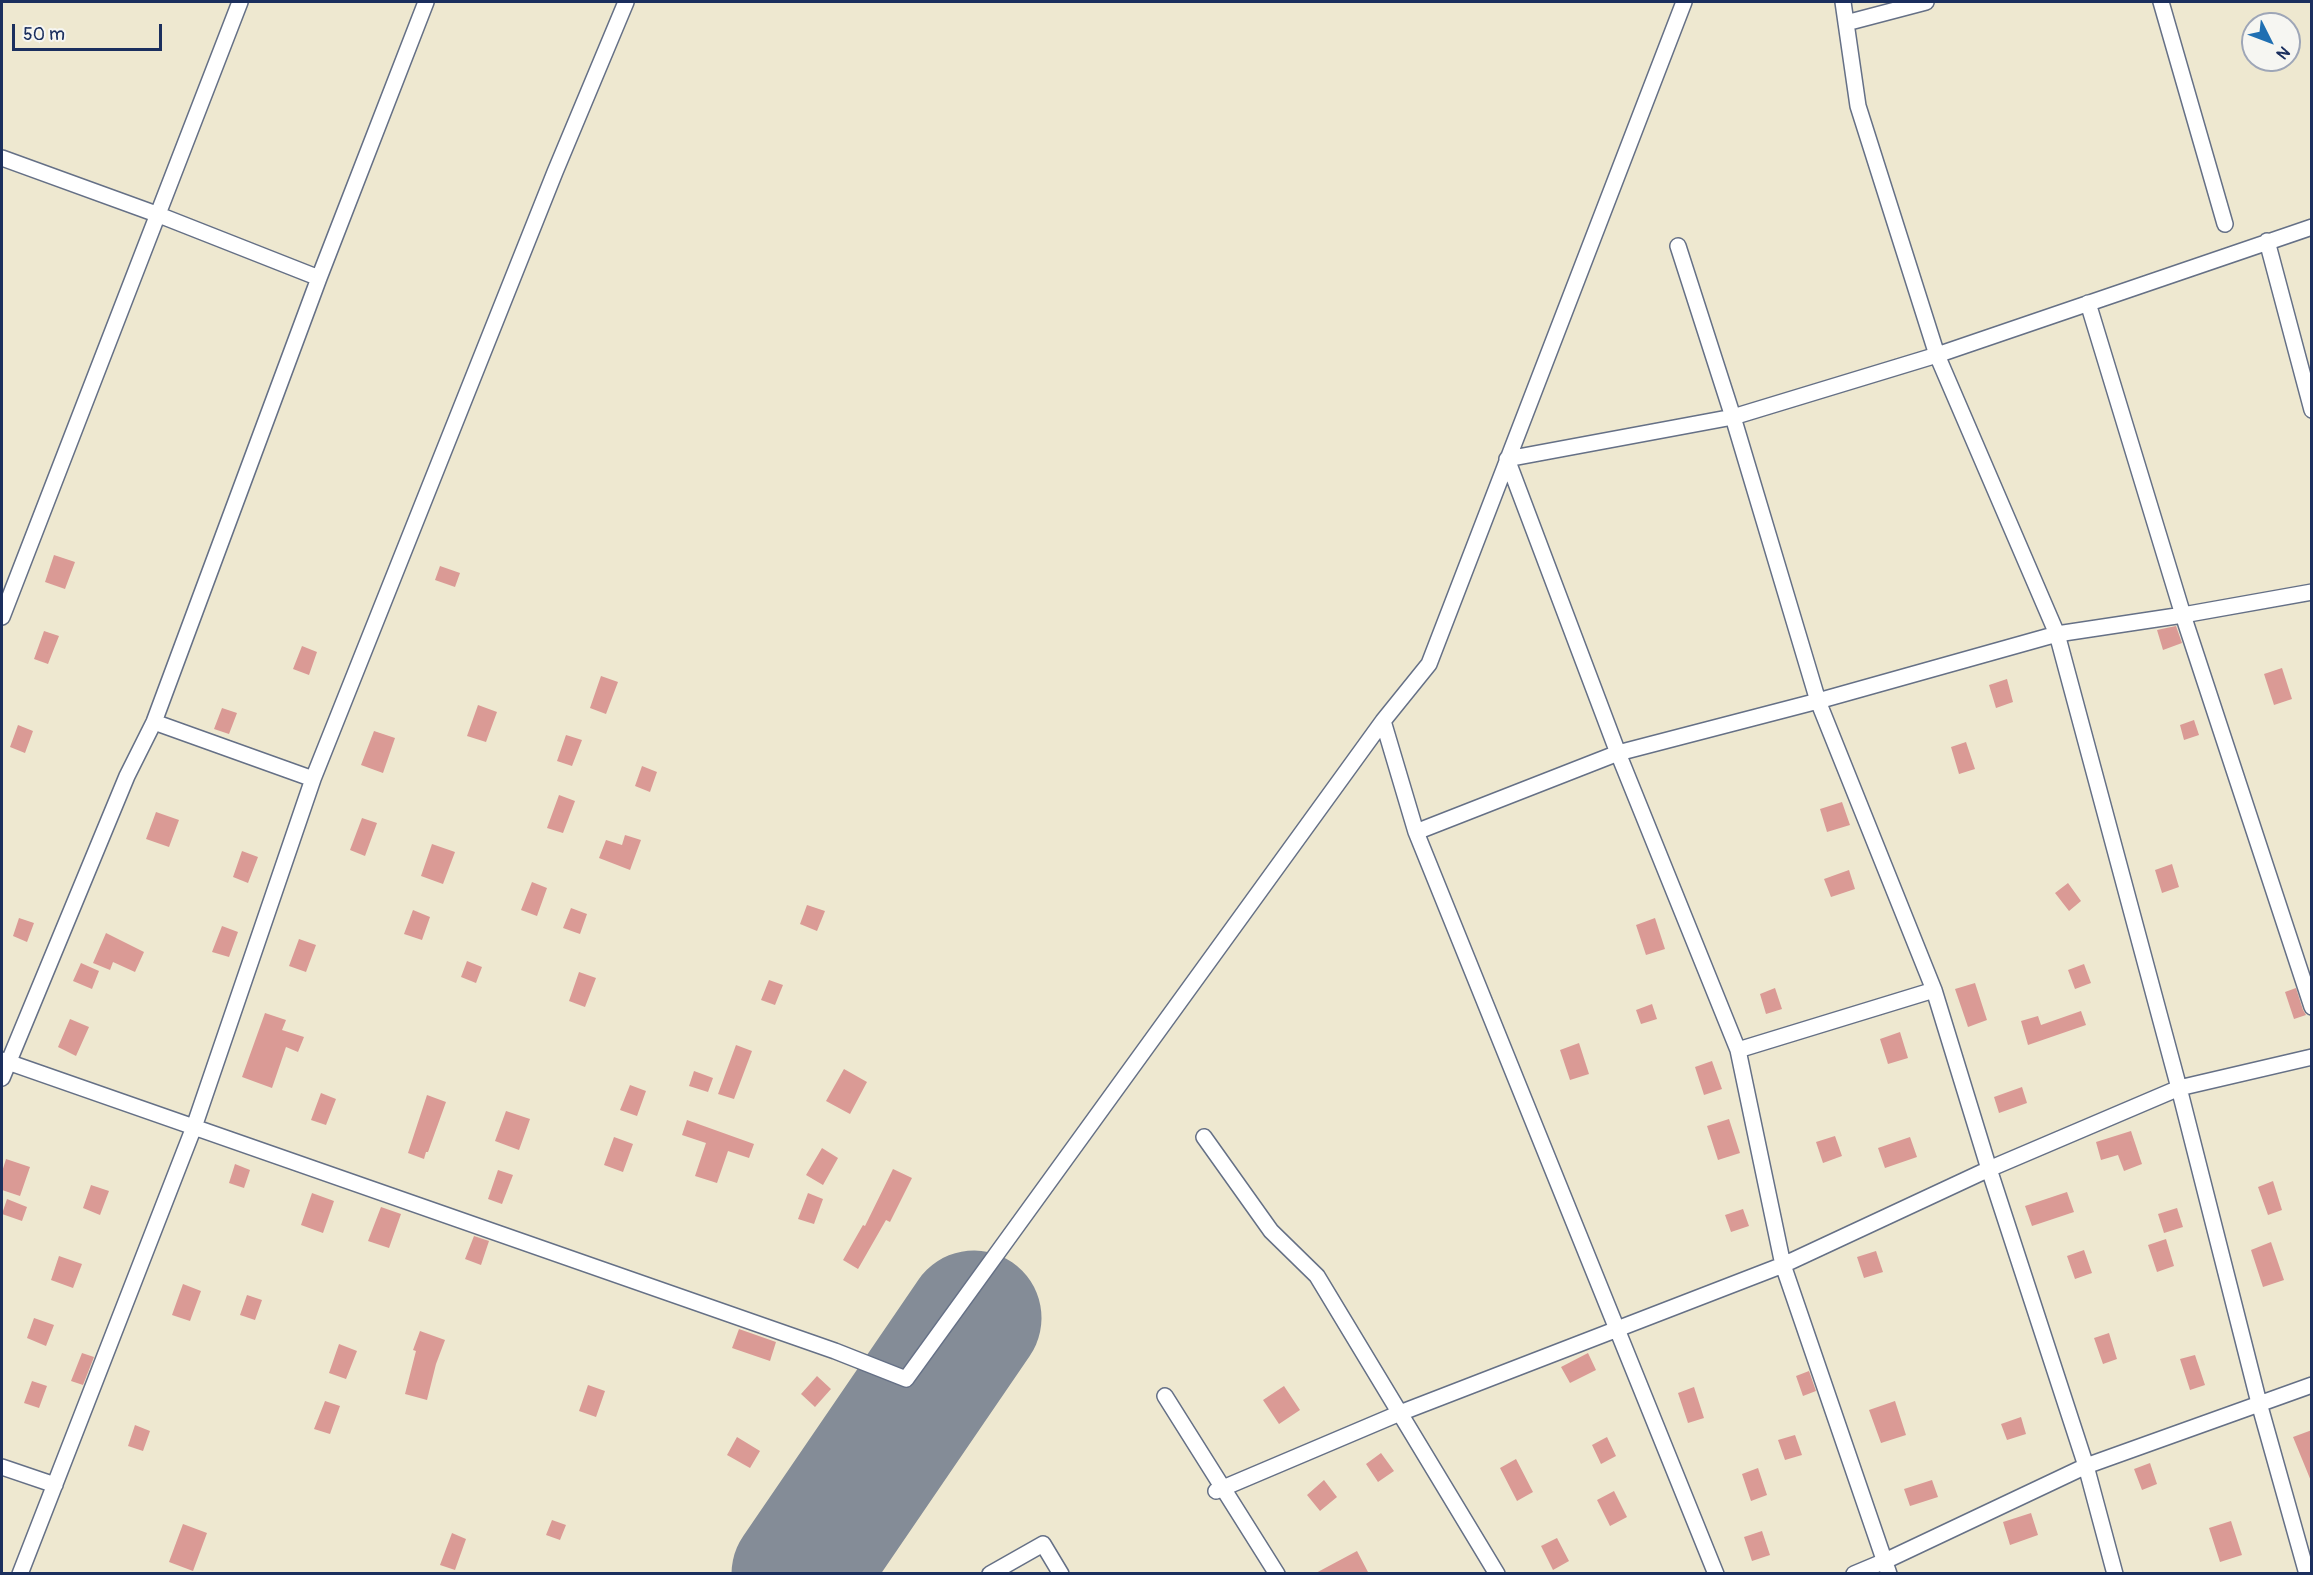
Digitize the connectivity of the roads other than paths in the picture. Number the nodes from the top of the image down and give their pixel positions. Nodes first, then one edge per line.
1 (240, 2) edge
2 (426, 2) edge
3 (627, 2) edge
4 (1684, 2) edge
5 (1843, 2) edge
6 (1926, 2) edge
7 (2161, 2) edge
8 (1846, 23) junction
9 (2, 158) edge
10 (159, 215) junction
11 (2224, 224) dead end
12 (2312, 227) edge
13 (2267, 242) junction
14 (1678, 246) dead end
15 (319, 278) junction
16 (2088, 303) junction
17 (1937, 355) junction
18 (2312, 410) edge
19 (1733, 417) junction
20 (1508, 459) junction
21 (2312, 592) edge
22 (2183, 615) junction
23 (2, 617) edge
24 (2056, 634) junction
25 (1818, 700) junction
26 (1383, 721) junction
27 (153, 722) junction
28 (1618, 753) junction
29 (314, 779) junction
30 (1416, 832) junction
31 (1934, 990) junction
32 (2312, 1007) edge
33 (1738, 1050) junction
34 (2312, 1057) edge
35 (5, 1061) edge
36 (2, 1078) edge
37 (2179, 1088) junction
38 (194, 1127) junction
39 (1204, 1137) dead end
40 (1989, 1169) junction
41 (1783, 1265) junction
42 (1618, 1330) junction
43 (2312, 1385) edge
44 (1165, 1396) dead end
45 (2259, 1403) junction
46 (1400, 1413) junction
47 (2086, 1466) junction
48 (2, 1467) edge
49 (55, 1485) junction
50 (1220, 1489) junction
51 (1887, 1567) edge
52 (20, 1574) edge
53 (990, 1574) edge
54 (1061, 1574) edge
55 (1277, 1574) edge
56 (1497, 1574) edge
57 (1716, 1574) edge
58 (1854, 1574) edge
59 (2115, 1574) edge
60 (2307, 1574) edge

1 - 10 street
2 - 15 street
3 - 29 street
4 - 20 street
5 - 8 street
6 - 8 street
7 - 11 street
8 - 17 street
9 - 10 street
10 - 15 street
10 - 23 street
12 - 13 street
13 - 16 street
13 - 18 street
14 - 19 street
15 - 27 street
16 - 17 street
16 - 22 street
17 - 19 street
17 - 24 street
19 - 20 street
19 - 25 street
20 - 26 street
20 - 28 street
21 - 22 street
22 - 24 street
22 - 32 street
24 - 25 street
24 - 37 street
25 - 28 street
25 - 31 street
26 - 30 street
26 - 38 street
27 - 29 street
27 - 35 street
28 - 30 street
28 - 33 street
29 - 38 street
30 - 42 street
31 - 33 street
31 - 40 street
33 - 41 street
34 - 37 street
35 - 36 street
35 - 38 street
37 - 40 street
37 - 45 street
38 - 49 street
39 - 46 street
40 - 41 street
40 - 47 street
41 - 42 street
41 - 51 street
42 - 46 street
42 - 57 street
43 - 45 street
44 - 50 street
45 - 47 street
45 - 60 street
46 - 50 street
46 - 56 street
47 - 51 street
47 - 59 street
48 - 49 street
49 - 52 street
50 - 55 street
51 - 58 street
53 - 54 street

